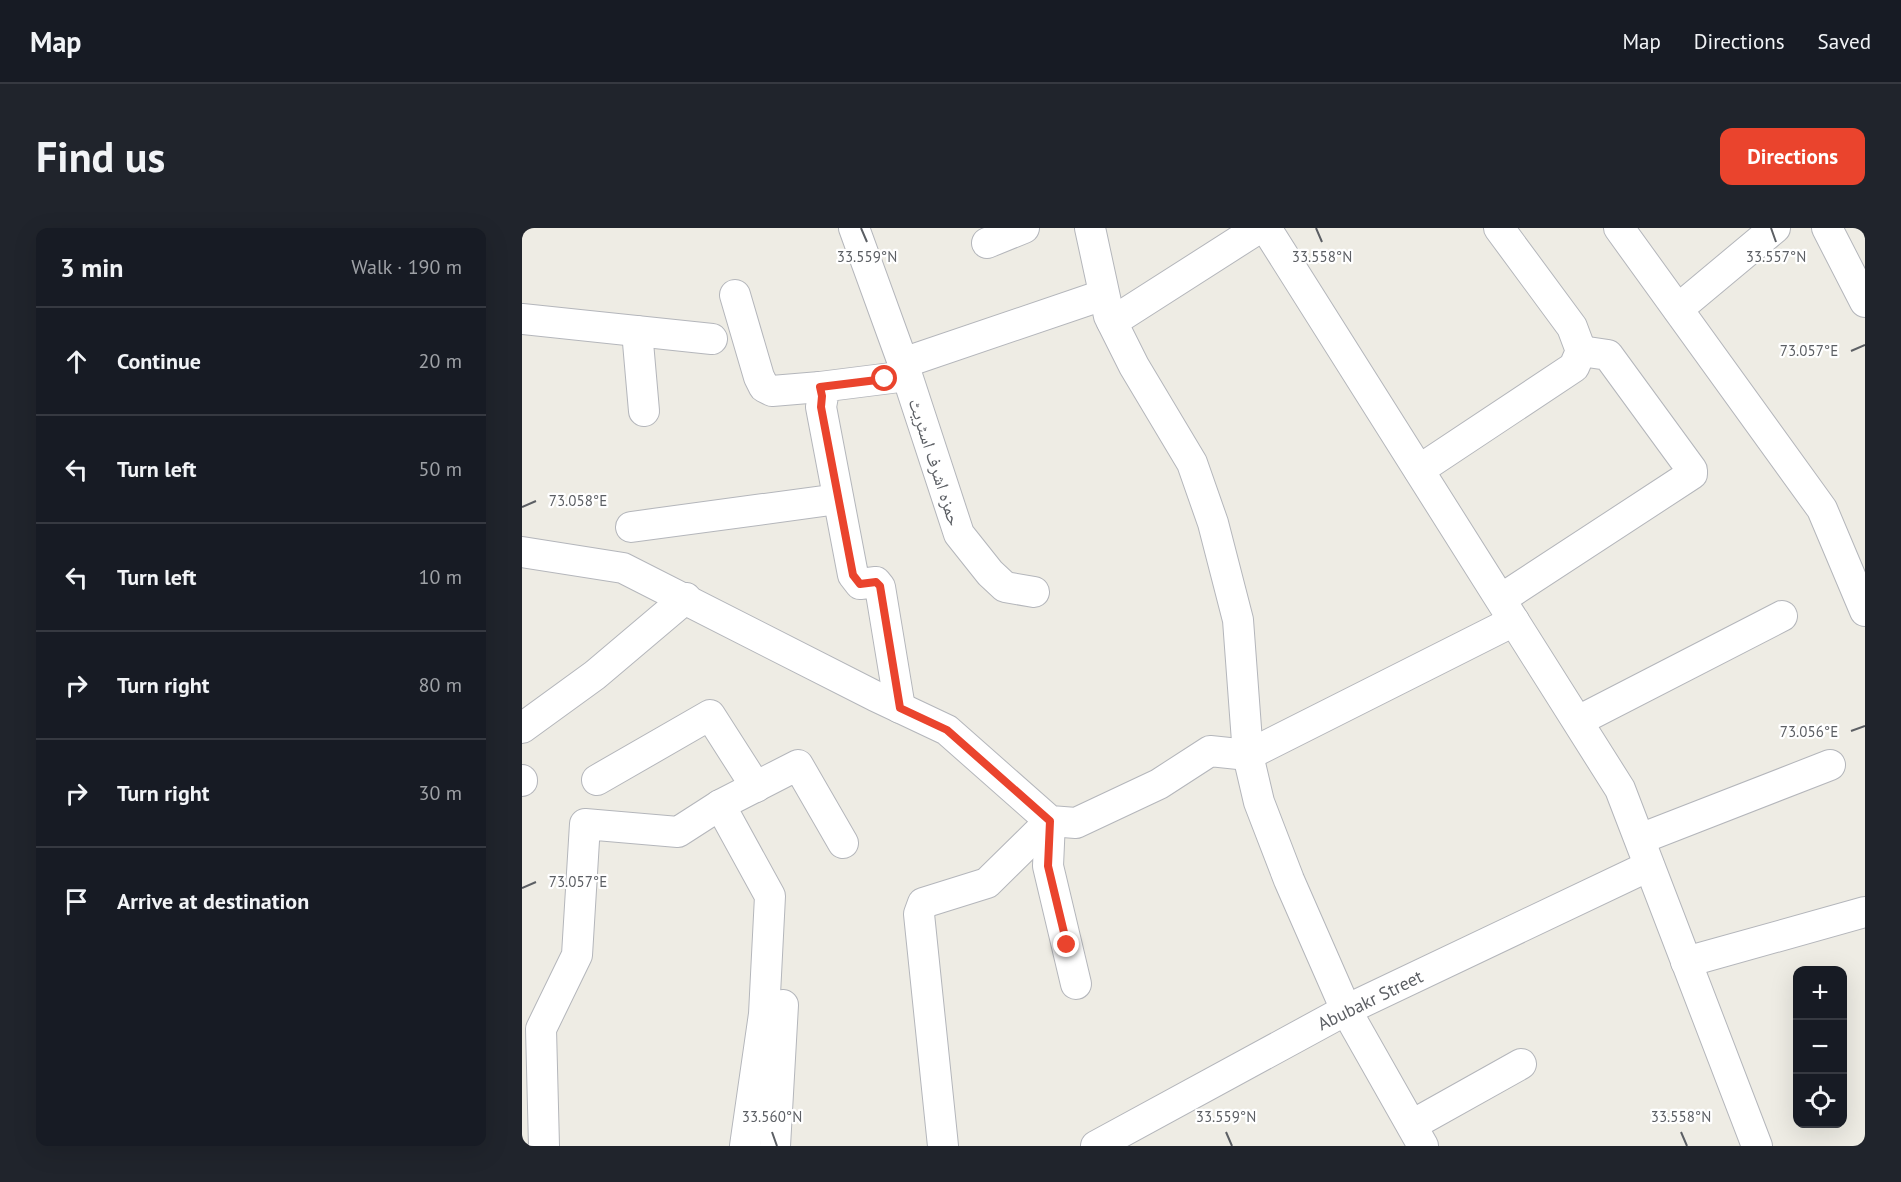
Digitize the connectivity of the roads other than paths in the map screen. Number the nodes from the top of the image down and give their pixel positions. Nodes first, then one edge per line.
1 (854, 228) edge
2 (1024, 228) edge
3 (1090, 228) edge
4 (1259, 228) edge
5 (1266, 228) edge
6 (1499, 228) edge
7 (1619, 228) edge
8 (1775, 228) edge
9 (1827, 228) edge
10 (987, 243) dead end
11 (735, 295) dead end
12 (1865, 302) edge
13 (1107, 309) junction
14 (1678, 309) junction
15 (522, 319) edge
16 (637, 332) junction
17 (712, 339) dead end
18 (1581, 351) junction
19 (905, 369) junction
20 (820, 387) junction
21 (644, 411) dead end
22 (1419, 470) junction
23 (838, 499) junction
24 (631, 527) dead end
25 (522, 552) edge
26 (1034, 592) dead end
27 (686, 598) junction
28 (1864, 605) edge
29 (1507, 610) junction
30 (1782, 616) dead end
31 (900, 708) junction
32 (1578, 722) junction
33 (522, 728) edge
34 (1248, 755) junction
35 (1830, 765) dead end
36 (597, 780) dead end
37 (756, 787) junction
38 (720, 805) junction
39 (1050, 821) junction
40 (843, 843) dead end
41 (1644, 853) junction
42 (789, 896) dead end
43 (1865, 912) edge
44 (1686, 962) junction
45 (1076, 984) dead end
46 (1346, 1010) junction
47 (531, 1019) edge
48 (1521, 1064) dead end
49 (1417, 1136) edge
50 (544, 1146) edge
51 (745, 1146) edge
52 (775, 1146) edge
53 (943, 1146) edge
54 (1096, 1146) edge
55 (1757, 1146) edge

1 - 19 street, حمزہ اشرف اسٹریٹ
2 - 10 street
3 - 13 street
4 - 13 street
5 - 22 street
6 - 18 street
7 - 14 street
8 - 14 street
9 - 12 street
11 - 20 street
13 - 19 street
13 - 34 street
14 - 28 street
15 - 16 street
16 - 17 street
16 - 21 street
18 - 22 street
18 - 29 street
19 - 20 street
19 - 26 street, حمزہ اشرف اسٹریٹ
20 - 23 street
22 - 29 street
23 - 24 street
23 - 31 street
25 - 27 street
27 - 31 street
27 - 33 street
29 - 32 street
29 - 34 street
30 - 32 street
31 - 39 street
32 - 41 street
34 - 39 street
34 - 46 street
35 - 41 street, Abubakr Street
36 - 37 street
37 - 38 street
37 - 40 street
38 - 47 street
38 - 51 street
39 - 45 street
39 - 53 street
41 - 44 street
41 - 46 street, Abubakr Street
42 - 52 street
43 - 44 street
44 - 55 street
46 - 49 street
46 - 54 street, Abubakr Street
47 - 50 street
48 - 49 street

